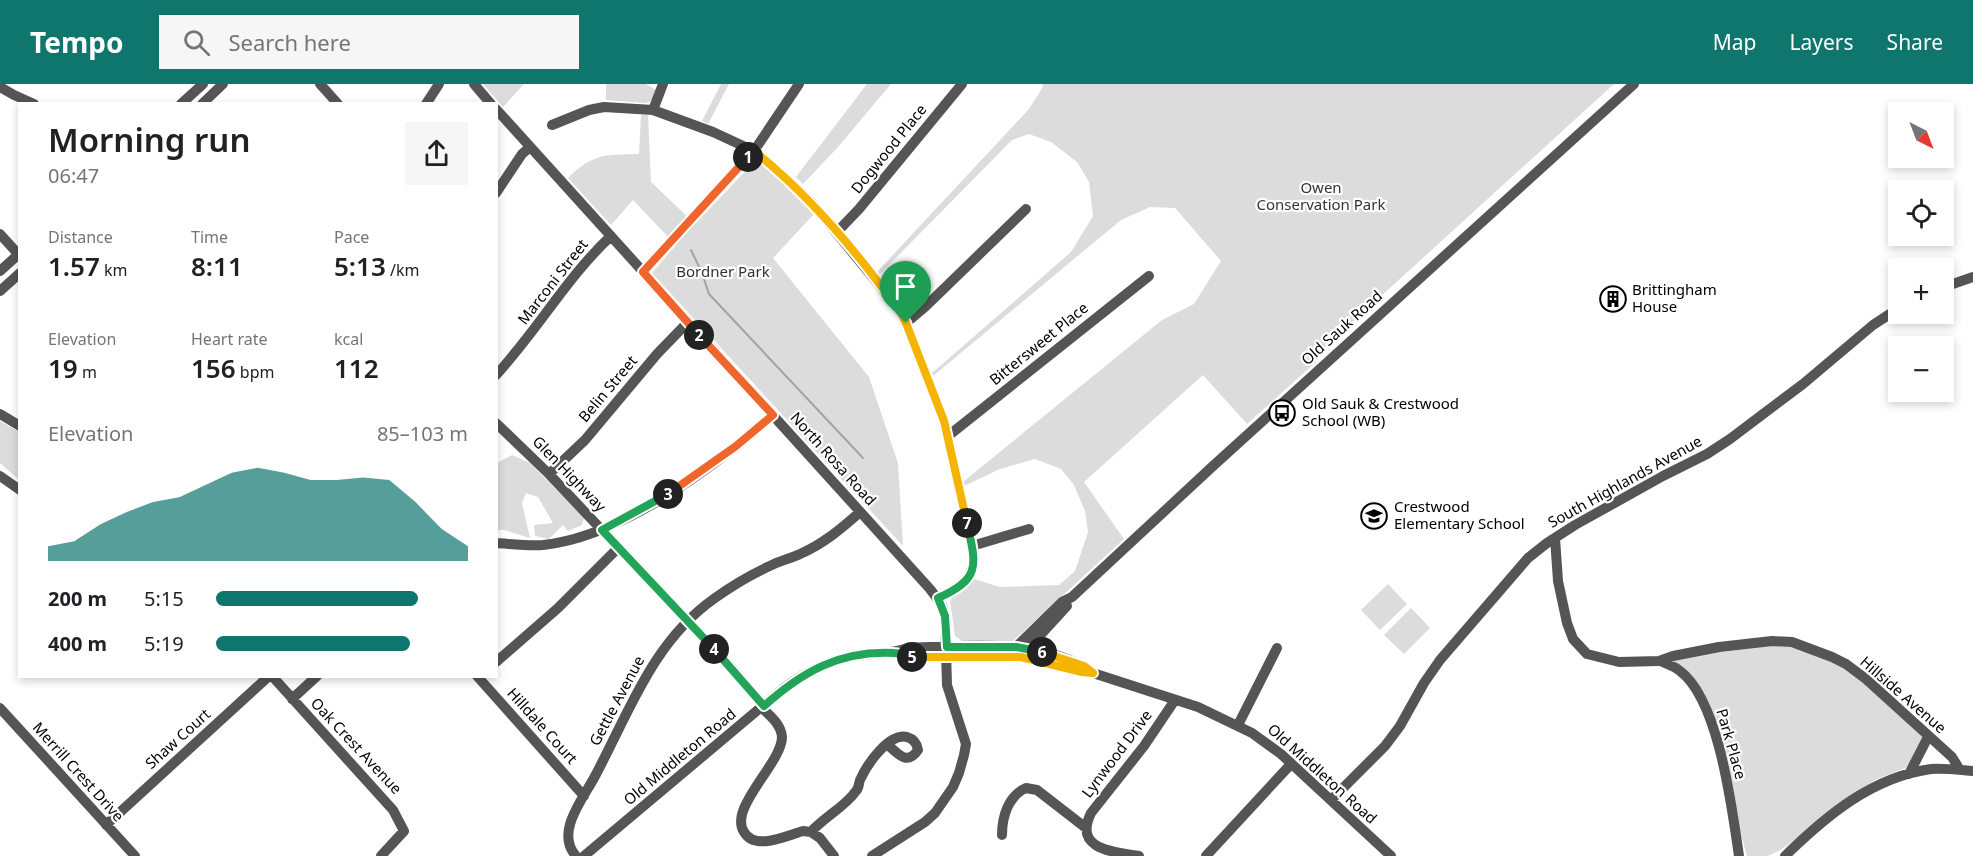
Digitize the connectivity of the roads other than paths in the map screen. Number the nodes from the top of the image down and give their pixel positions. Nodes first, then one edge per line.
1 (203, 84) edge
2 (223, 84) edge
3 (320, 84) edge
4 (439, 84) edge
5 (474, 84) edge
6 (663, 84) edge
7 (799, 84) edge
8 (962, 84) edge
9 (1634, 84) edge
10 (0, 87) edge
11 (30, 102) edge
12 (185, 102) edge
13 (204, 102) edge
14 (336, 102) edge
15 (427, 102) edge
16 (489, 102) edge
17 (653, 110) junction
18 (498, 111) edge
19 (552, 125) dead end
20 (530, 147) junction
21 (754, 151) junction
22 (498, 190) edge
23 (1026, 208) dead end
24 (837, 232) junction
25 (0, 234) edge
26 (611, 236) junction
27 (18, 253) edge
28 (18, 255) edge
29 (0, 271) edge
30 (643, 272) junction
31 (18, 275) edge
32 (1149, 276) dead end
33 (1973, 277) edge
34 (1954, 284) edge
35 (0, 291) edge
36 (1888, 315) edge
37 (688, 322) junction
38 (906, 323) junction
39 (498, 373) edge
40 (0, 414) edge
41 (773, 415) junction
42 (18, 425) edge
43 (498, 425) edge
44 (948, 435) junction
45 (549, 474) junction
46 (0, 476) edge
47 (18, 489) edge
48 (860, 512) junction
49 (1029, 529) dead end
50 (602, 530) junction
51 (1555, 538) junction
52 (498, 543) edge
53 (972, 546) junction
54 (618, 548) junction
55 (1072, 597) junction
56 (938, 598) junction
57 (687, 621) junction
58 (1046, 631) junction
59 (1277, 648) dead end
60 (947, 651) junction
61 (1021, 651) junction
62 (1049, 653) junction
63 (498, 660) edge
64 (1659, 661) junction
65 (1093, 673) junction
66 (269, 678) edge
67 (273, 678) edge
68 (315, 678) edge
69 (479, 678) edge
70 (292, 699) junction
71 (1175, 700) junction
72 (763, 707) junction
73 (0, 708) edge
74 (1238, 725) junction
75 (1929, 737) junction
76 (888, 745) dead end
77 (1291, 764) junction
78 (1960, 770) junction
79 (1973, 771) edge
80 (1909, 774) junction
81 (584, 796) junction
82 (1331, 800) junction
83 (106, 825) junction
84 (1086, 828) junction
85 (811, 832) junction
86 (1002, 835) dead end
87 (135, 856) edge
88 (381, 856) edge
89 (576, 856) edge
90 (584, 856) edge
91 (834, 856) edge
92 (872, 856) edge
93 (1139, 856) edge
94 (1206, 856) edge
95 (1391, 856) edge
96 (1739, 856) edge
97 (1785, 856) edge

1 - 12 street
2 - 13 street
3 - 14 street
4 - 15 street
5 - 16 street
6 - 17 street
7 - 21 street
8 - 24 street, Dogwood Place
9 - 55 street, Old Sauk Road
10 - 11 street
17 - 19 street
17 - 21 street
18 - 20 street, North Rosa Road
20 - 22 street
20 - 26 street, North Rosa Road
21 - 24 street
21 - 30 street
23 - 38 street
24 - 38 street
25 - 27 street
26 - 30 street, North Rosa Road
26 - 39 street, Marconi Street
28 - 29 street
30 - 37 street, North Rosa Road
31 - 35 street
32 - 44 street, Bittersweet Place
33 - 34 street
36 - 51 street, South Highlands Avenue
37 - 41 street, North Rosa Road
37 - 45 street, Belin Street
38 - 44 street
40 - 42 street
41 - 48 street, North Rosa Road
41 - 50 street
43 - 45 street, Glen Highway
44 - 53 street
45 - 50 street, Glen Highway
46 - 47 street
48 - 56 street, North Rosa Road
48 - 57 street, Gettle Avenue
49 - 53 street
50 - 52 street
50 - 54 street, Glen Highway
51 - 64 street, Hillside Avenue
51 - 82 street, South Highlands Avenue
53 - 56 street
54 - 57 street, Glen Highway
54 - 63 street
55 - 58 street, Old Sauk Road
55 - 61 street, Old Sauk Road
56 - 60 street, North Rosa Road
57 - 72 street, Glen Highway
57 - 81 street, Gettle Avenue
58 - 61 street, Old Sauk Road
58 - 62 street
59 - 74 street
60 - 61 street, Old Middleton Road
60 - 72 street, Old Middleton Road
60 - 92 street, North Rosa Road
61 - 62 street, Old Middleton Road
61 - 65 street, Old Middleton Road
62 - 65 street, Old Middleton Road
64 - 75 street, Hillside Avenue
64 - 96 street, Park Place
65 - 71 street, Old Middleton Road
66 - 83 street, Shaw Court
67 - 70 street, Oak Crest Avenue
68 - 70 street
69 - 81 street, Hilldale Court
70 - 88 street, Oak Crest Avenue
71 - 74 street, Old Middleton Road
71 - 84 street, Lynwood Drive
72 - 85 street, Glen Highway
72 - 90 street, Old Middleton Road
73 - 83 street, Merrill Crest Drive
74 - 77 street, Old Middleton Road
75 - 78 street, Hillside Avenue
75 - 80 street
76 - 85 street
77 - 82 street, Old Middleton Road
77 - 94 street
78 - 79 street
78 - 80 street
80 - 97 street
81 - 89 street, Gettle Avenue
82 - 95 street, Old Middleton Road
83 - 87 street, Merrill Crest Drive
84 - 86 street
84 - 93 street
85 - 91 street

